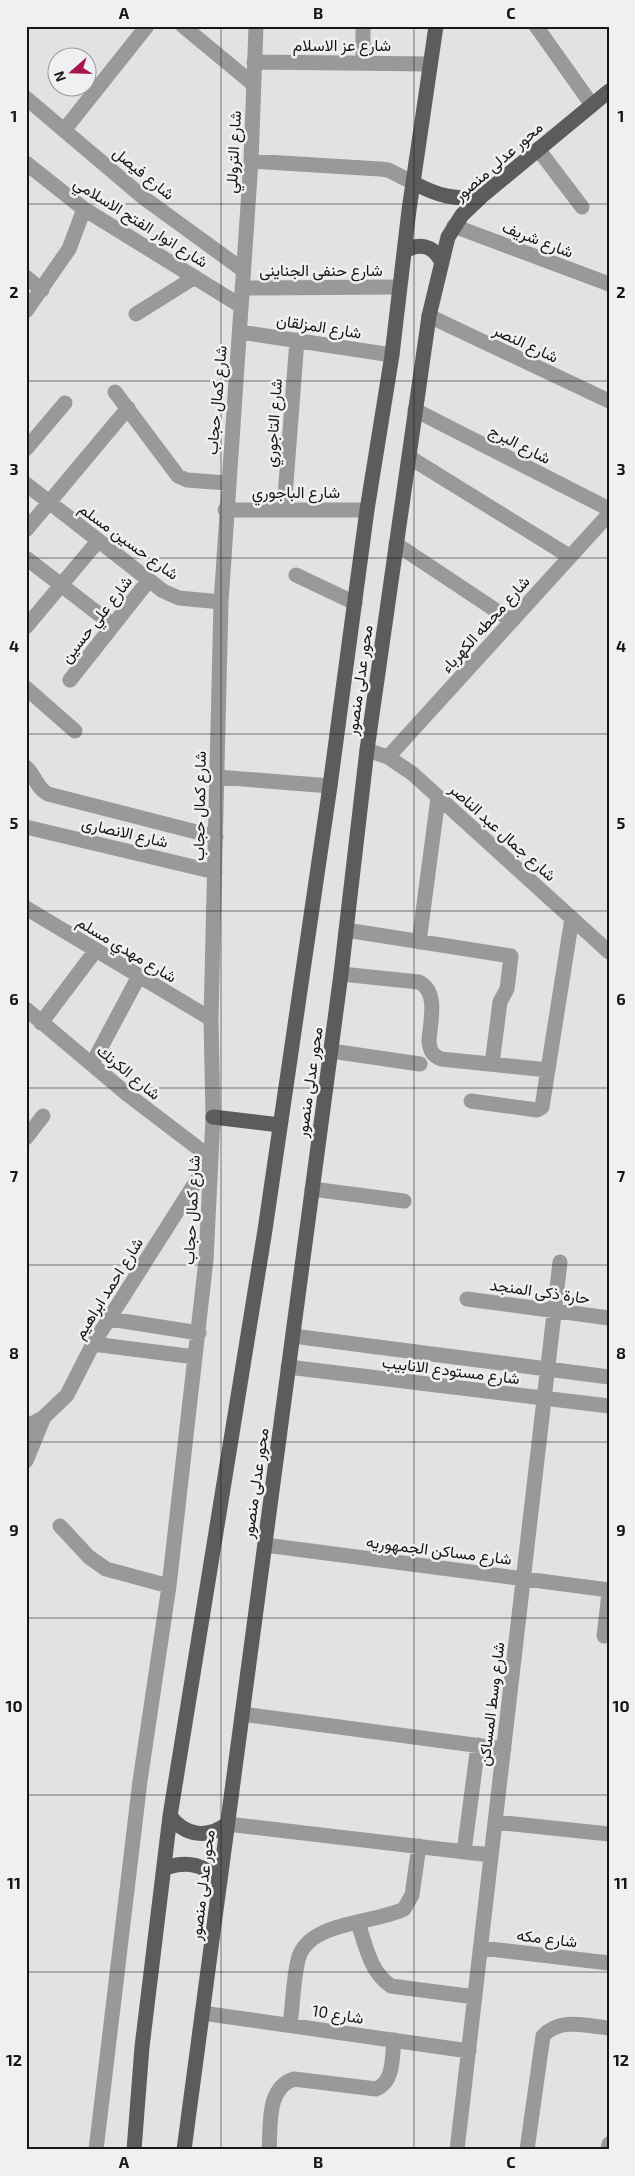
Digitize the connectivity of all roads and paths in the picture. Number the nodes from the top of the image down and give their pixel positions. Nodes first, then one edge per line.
1 (148, 26) edge
2 (183, 26) edge
3 (256, 26) edge
4 (363, 26) edge
5 (436, 26) edge
6 (536, 26) edge
7 (254, 62) junction
8 (362, 62) junction
9 (430, 64) junction
10 (253, 84) junction
11 (609, 91) edge
12 (26, 98) edge
13 (592, 105) junction
14 (65, 128) junction
15 (538, 149) junction
16 (251, 162) junction
17 (26, 163) edge
18 (414, 183) junction
19 (482, 196) junction
20 (582, 207) dead end
21 (84, 209) junction
22 (454, 226) junction
23 (404, 252) junction
24 (441, 261) junction
25 (26, 277) edge
26 (195, 277) junction
27 (243, 279) junction
28 (609, 284) edge
29 (399, 287) junction
30 (42, 290) junction
31 (241, 306) junction
32 (26, 311) edge
33 (136, 314) dead end
34 (429, 316) junction
35 (240, 332) junction
36 (297, 340) junction
37 (392, 355) junction
38 (115, 392) dead end
39 (609, 401) edge
40 (65, 403) dead end
41 (128, 408) junction
42 (415, 410) junction
43 (26, 449) edge
44 (409, 457) junction
45 (227, 483) junction
46 (26, 484) edge
47 (50, 504) junction
48 (284, 509) junction
49 (609, 509) edge
50 (225, 510) junction
51 (367, 510) junction
52 (609, 514) edge
53 (26, 530) edge
54 (98, 541) junction
55 (396, 544) junction
56 (569, 556) junction
57 (26, 558) edge
58 (296, 575) dead end
59 (149, 580) junction
60 (61, 585) junction
61 (221, 602) junction
62 (355, 603) junction
63 (512, 621) junction
64 (113, 625) junction
65 (26, 627) edge
66 (70, 680) dead end
67 (26, 688) edge
68 (75, 731) dead end
69 (367, 750) junction
70 (388, 757) junction
71 (26, 767) edge
72 (218, 777) junction
73 (330, 786) junction
74 (438, 798) junction
75 (26, 827) edge
76 (216, 837) junction
77 (215, 872) junction
78 (26, 908) edge
79 (572, 918) junction
80 (346, 930) junction
81 (419, 942) junction
82 (96, 950) junction
83 (609, 952) edge
84 (341, 974) junction
85 (139, 976) junction
86 (26, 1009) edge
87 (211, 1019) junction
88 (41, 1023) junction
89 (331, 1051) junction
90 (92, 1064) junction
91 (420, 1064) dead end
92 (492, 1064) junction
93 (548, 1070) junction
94 (471, 1101) dead end
95 (43, 1116) dead end
96 (213, 1118) junction
97 (280, 1124) junction
98 (26, 1138) edge
99 (211, 1158) junction
100 (312, 1189) junction
101 (404, 1201) dead end
102 (560, 1262) dead end
103 (467, 1299) dead end
104 (554, 1311) junction
105 (609, 1318) edge
106 (110, 1319) junction
107 (199, 1333) junction
108 (292, 1336) junction
109 (93, 1344) junction
110 (195, 1357) junction
111 (288, 1367) junction
112 (548, 1369) junction
113 (609, 1377) edge
114 (544, 1399) junction
115 (609, 1406) edge
116 (44, 1417) junction
117 (26, 1427) edge
118 (26, 1461) edge
119 (60, 1526) dead end
120 (264, 1545) junction
121 (523, 1579) junction
122 (169, 1586) junction
123 (609, 1591) edge
124 (604, 1636) dead end
125 (242, 1714) junction
126 (478, 1745) junction
127 (504, 1748) junction
128 (170, 1816) junction
129 (495, 1822) junction
130 (227, 1824) junction
131 (609, 1834) edge
132 (418, 1846) junction
133 (464, 1852) junction
134 (491, 1855) junction
135 (166, 1868) junction
136 (220, 1882) junction
137 (358, 1923) junction
138 (481, 1948) junction
139 (609, 1963) edge
140 (475, 1998) junction
141 (202, 2013) junction
142 (290, 2025) junction
143 (609, 2028) edge
144 (394, 2040) junction
145 (469, 2051) junction
146 (609, 2144) edge
147 (96, 2150) edge
148 (134, 2150) edge
149 (184, 2150) edge
150 (268, 2150) edge
151 (457, 2150) edge
152 (527, 2150) edge
153 (608, 2150) edge

1 - 14 street
2 - 10 street
3 - 7 street, شارع التروللي
4 - 8 street
5 - 9 main road, محور عدلى منصور
6 - 13 street
7 - 8 street, شارع عز الاسلام
7 - 10 street, شارع التروللي
8 - 9 street, شارع عز الاسلام
9 - 18 main road, محور عدلى منصور
10 - 16 street, شارع التروللي
11 - 13 main road, محور عدلى منصور
12 - 14 street, شارع فيصل
13 - 15 main road, محور عدلى منصور
14 - 27 street, شارع فيصل
15 - 19 main road, محور عدلى منصور
15 - 20 street
16 - 18 street
16 - 27 street, شارع التروللي
17 - 21 street, شارع انوار الفتح الاسلامي
18 - 19 main road
18 - 23 main road, محور عدلى منصور
19 - 22 main road, محور عدلى منصور
21 - 26 street, شارع انوار الفتح الاسلامي
21 - 30 street
22 - 24 main road, محور عدلى منصور
22 - 28 street, شارع شريف
23 - 24 main road
23 - 29 main road, محور عدلى منصور
24 - 34 main road, محور عدلى منصور
25 - 30 street
26 - 31 street, شارع انوار الفتح الاسلامي
26 - 33 street
27 - 29 street, شارع حنفى الجناينى
27 - 31 street, شارع كمال حجاب
29 - 37 main road, محور عدلى منصور
30 - 32 street
31 - 35 street, شارع كمال حجاب
34 - 39 street, شارع النصر
34 - 42 main road, محور عدلى منصور
35 - 36 street, شارع المزلقان
35 - 45 street, شارع كمال حجاب
36 - 37 street, شارع المزلقان
36 - 48 street, شارع التاجوري
37 - 51 main road, محور عدلى منصور
38 - 41 street
40 - 43 street
41 - 45 street
41 - 47 street
42 - 44 main road, محور عدلى منصور
42 - 49 street, شارع البرج
44 - 55 main road, محور عدلى منصور
44 - 56 street
45 - 50 street, شارع كمال حجاب
46 - 47 street, شارع حسين مسلم
47 - 53 street
47 - 54 street, شارع حسين مسلم
48 - 50 street, شارع الباجوري
48 - 51 street, شارع الباجوري
50 - 61 street, شارع كمال حجاب
51 - 62 main road, محور عدلى منصور
52 - 56 street, شارع محطه الكهرباء
54 - 59 street, شارع حسين مسلم
54 - 60 street
55 - 63 street
55 - 69 main road, محور عدلى منصور
56 - 63 street, شارع محطه الكهرباء
57 - 60 street
58 - 62 street
59 - 61 street, شارع حسين مسلم
59 - 64 street, شارع علي حسين
60 - 64 street
60 - 65 street
61 - 72 street, شارع كمال حجاب
62 - 73 main road, محور عدلى منصور
63 - 70 street, شارع محطه الكهرباء
64 - 66 street, شارع علي حسين
67 - 68 street
69 - 70 street, شارع جمال عبد الناصر
69 - 80 main road, محور عدلى منصور
70 - 74 street, شارع جمال عبد الناصر
71 - 76 street
72 - 73 street
72 - 76 street, شارع كمال حجاب
73 - 97 main road, محور عدلى منصور
74 - 79 street, شارع جمال عبد الناصر
74 - 81 street
75 - 77 street, شارع الانصارى
76 - 77 street, شارع كمال حجاب
77 - 87 street, شارع كمال حجاب
78 - 82 street, شارع مهدي مسلم
79 - 83 street, شارع جمال عبد الناصر
79 - 93 street
80 - 81 street
80 - 84 main road, محور عدلى منصور
81 - 92 street
82 - 85 street, شارع مهدي مسلم
82 - 88 street
84 - 89 main road, محور عدلى منصور
84 - 92 street
85 - 87 street, شارع مهدي مسلم
85 - 90 street
86 - 88 street, شارع الكرنك
87 - 96 street, شارع كمال حجاب
88 - 90 street, شارع الكرنك
89 - 91 street
89 - 100 main road, محور عدلى منصور
90 - 99 street, شارع الكرنك
92 - 93 street
93 - 94 street
95 - 98 street
96 - 97 main road
96 - 99 street, شارع كمال حجاب
97 - 128 main road, محور عدلى منصور
99 - 106 street, شارع احمد ابراهيم
99 - 107 street, شارع كمال حجاب
100 - 101 street
100 - 108 main road, محور عدلى منصور
102 - 104 street, شارع وسط المساكن
103 - 104 street, حارة ذكى المنجد
104 - 105 street, حارة ذكى المنجد
104 - 112 street, شارع وسط المساكن
106 - 107 street
106 - 109 street, شارع احمد ابراهيم
107 - 110 street, شارع كمال حجاب
108 - 111 main road, محور عدلى منصور
108 - 112 street, شارع مستودع الانابيب
109 - 110 street
109 - 116 street, شارع احمد ابراهيم
110 - 122 street, شارع كمال حجاب
111 - 114 street, شارع مستودع الانابيب
111 - 120 main road, محور عدلى منصور
112 - 113 street, شارع مستودع الانابيب
112 - 114 street, شارع وسط المساكن
114 - 115 street, شارع مستودع الانابيب
114 - 121 street, شارع وسط المساكن
116 - 117 street, شارع احمد ابراهيم
116 - 118 street
119 - 122 street
120 - 121 street, شارع مساكن الجمهوريه
120 - 125 main road, محور عدلى منصور
121 - 123 street, شارع مساكن الجمهوريه
121 - 127 street, شارع وسط المساكن
122 - 147 street, شارع كمال حجاب
123 - 124 street
125 - 126 street
125 - 130 main road, محور عدلى منصور
126 - 127 street
126 - 133 street
127 - 129 street, شارع وسط المساكن
128 - 130 main road
128 - 135 main road, محور عدلى منصور
129 - 131 street
129 - 134 street, شارع وسط المساكن
130 - 132 street
130 - 136 main road, محور عدلى منصور
132 - 133 street
132 - 137 street
133 - 134 street
134 - 138 street, شارع وسط المساكن
135 - 136 main road
135 - 148 main road, محور عدلى منصور
136 - 141 main road, محور عدلى منصور
137 - 140 street
137 - 142 street
138 - 139 street, شارع مكه
138 - 140 street, شارع وسط المساكن
140 - 145 street, شارع وسط المساكن
141 - 142 street, شارع 10
141 - 149 main road, محور عدلى منصور
142 - 144 street, شارع 10
143 - 152 street
144 - 145 street, شارع 10
144 - 150 street
145 - 151 street, شارع وسط المساكن
146 - 153 street

